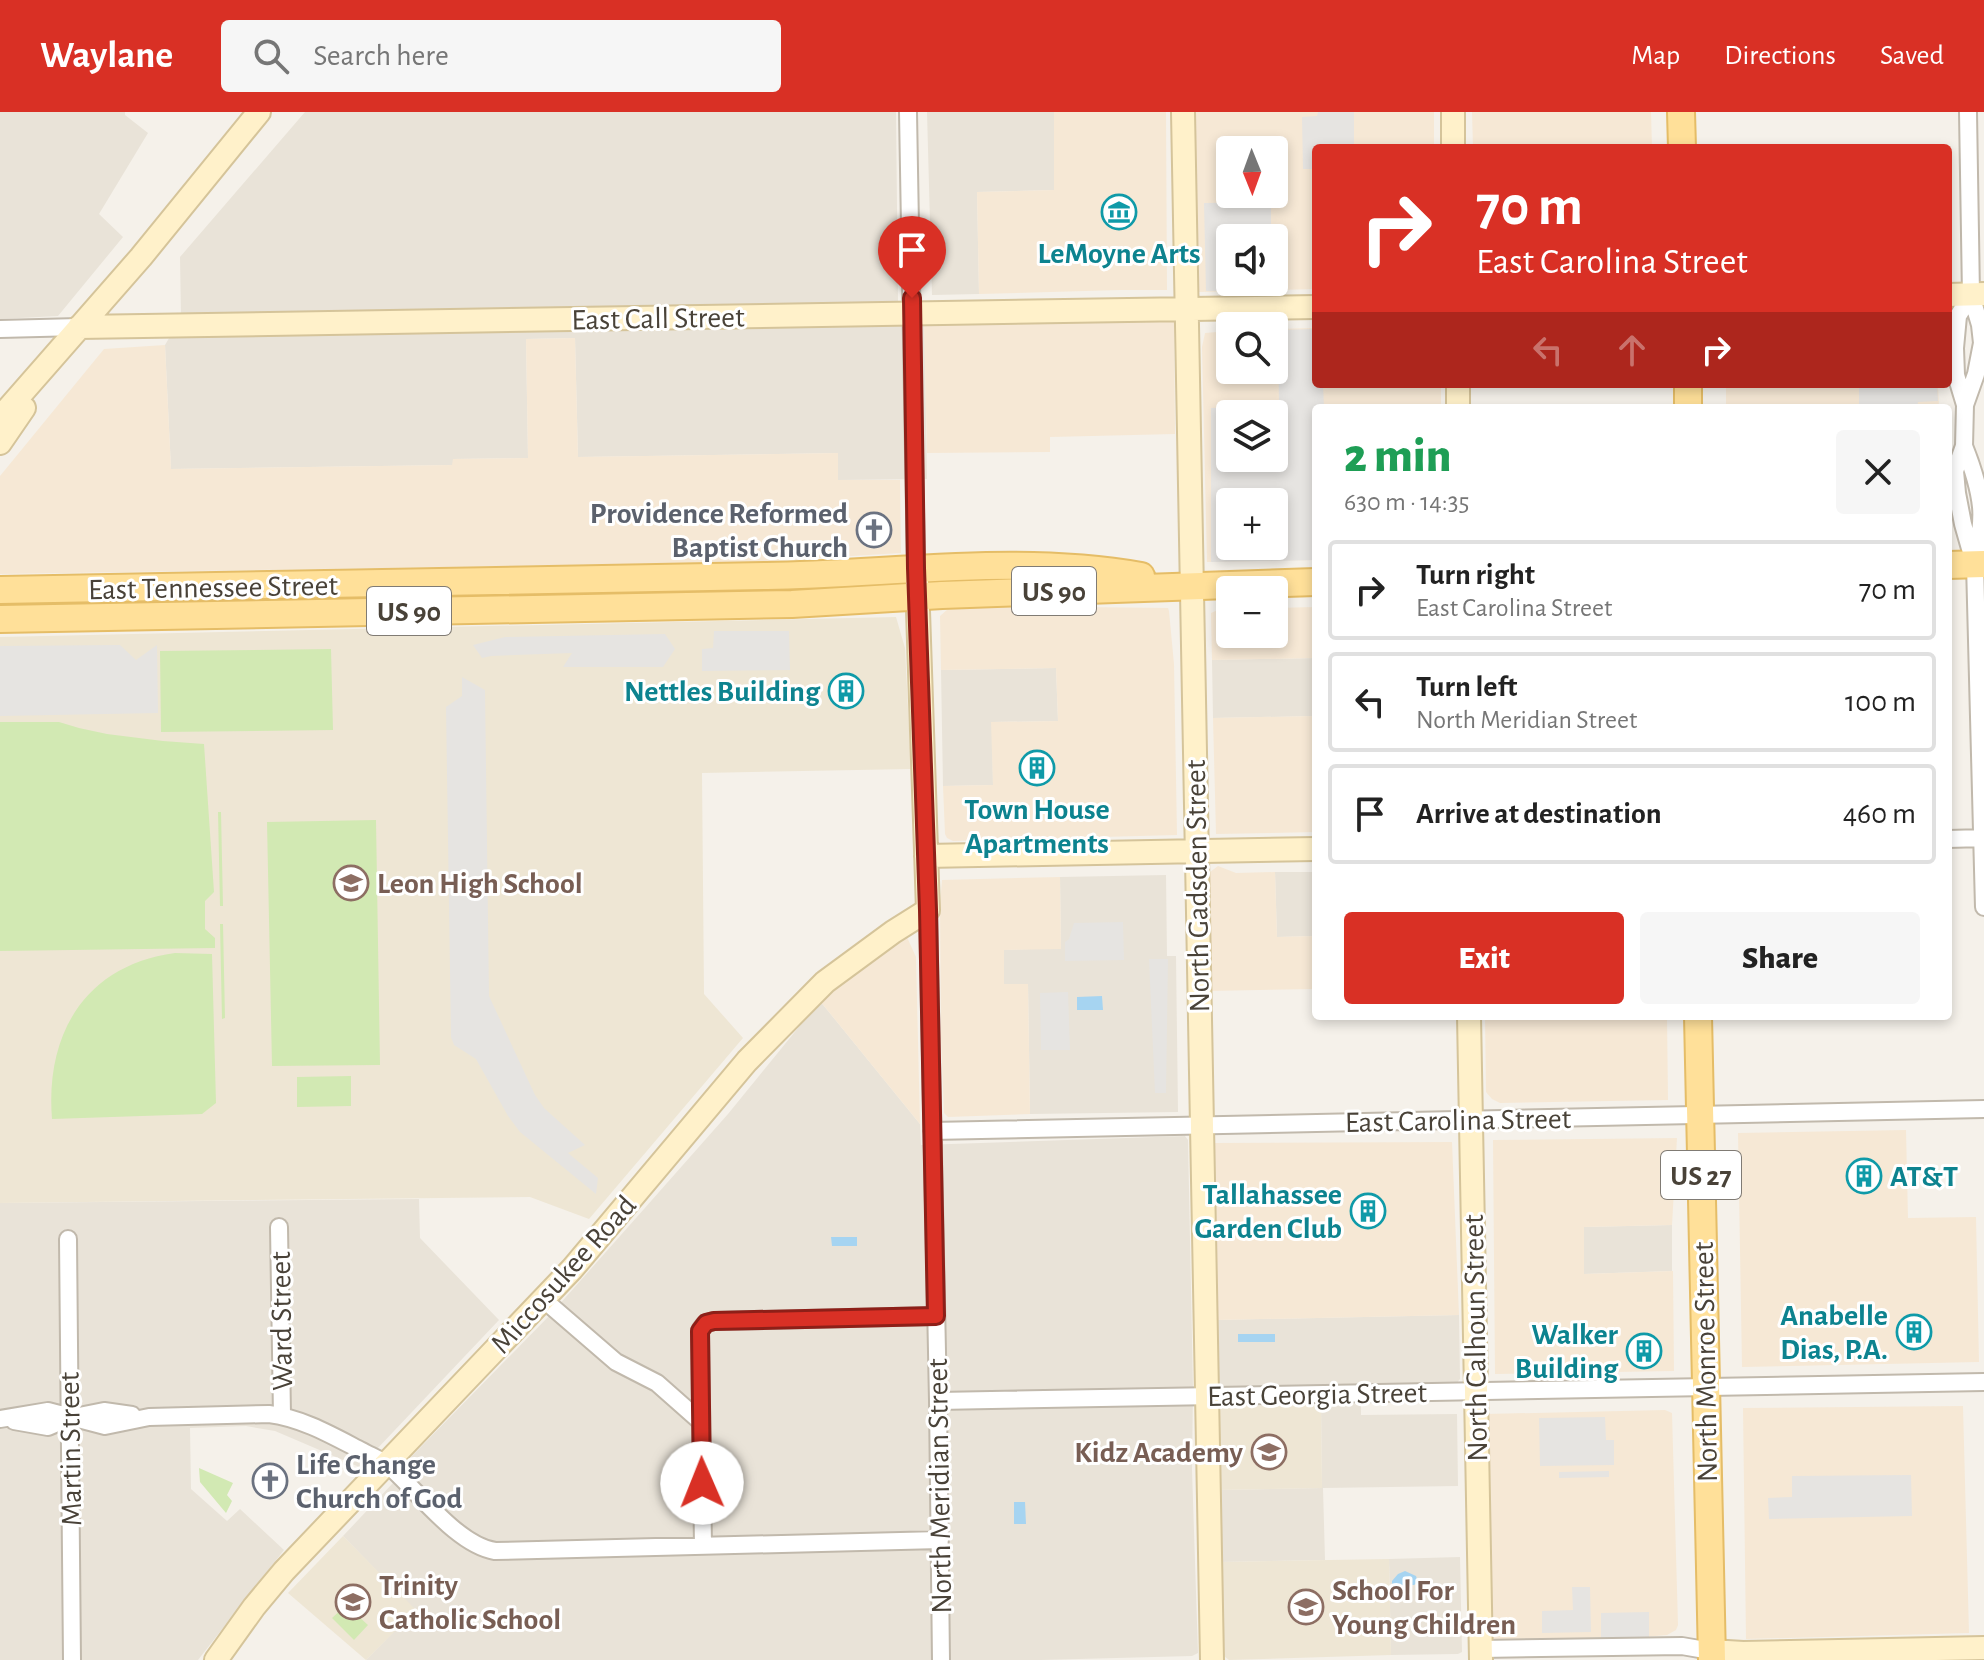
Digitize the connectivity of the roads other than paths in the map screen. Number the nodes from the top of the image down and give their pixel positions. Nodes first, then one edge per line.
1 (908, 112) edge
2 (1183, 112) edge
3 (1453, 112) edge
4 (1681, 112) edge
5 (1968, 112) edge
6 (253, 117) edge
7 (1453, 144) edge
8 (1682, 144) edge
9 (1977, 294) edge
10 (1952, 295) edge
11 (1312, 307) edge
12 (1186, 309) junction
13 (912, 315) junction
14 (79, 327) junction
15 (0, 329) edge
16 (1965, 405) junction
17 (0, 418) edge
18 (0, 443) edge
19 (1979, 564) edge
20 (1952, 565) edge
21 (916, 568) junction
22 (680, 578) junction
23 (1312, 582) edge
24 (368, 584) junction
25 (1192, 587) junction
26 (0, 590) edge
27 (917, 597) junction
28 (680, 606) junction
29 (369, 612) junction
30 (0, 619) edge
31 (1984, 838) edge
32 (1952, 839) edge
33 (1312, 849) edge
34 (1197, 851) junction
35 (926, 856) junction
36 (1984, 907) edge
37 (928, 910) junction
38 (1469, 1020) edge
39 (1698, 1020) edge
40 (1984, 1109) edge
41 (1700, 1115) junction
42 (1471, 1120) junction
43 (1202, 1125) junction
44 (932, 1131) junction
45 (279, 1227) dead end
46 (68, 1239) dead end
47 (543, 1299) junction
48 (936, 1316) junction
49 (1984, 1382) edge
50 (1706, 1387) junction
51 (1476, 1391) junction
52 (1207, 1396) junction
53 (938, 1401) junction
54 (282, 1415) junction
55 (69, 1418) junction
56 (0, 1419) edge
57 (700, 1421) junction
58 (386, 1463) junction
59 (940, 1540) junction
60 (703, 1546) junction
61 (1984, 1648) edge
62 (1481, 1654) edge
63 (1712, 1655) edge
64 (72, 1660) edge
65 (216, 1660) edge
66 (941, 1660) edge
67 (1212, 1660) edge

1 - 13 street, North Meridian Street
2 - 12 street, North Gadsden Street
3 - 7 street
4 - 8 main road
5 - 9 street
6 - 14 street
9 - 10 street
9 - 16 street
9 - 16 street
11 - 12 street, East Call Street
12 - 13 street, East Call Street
12 - 25 street, North Gadsden Street
13 - 14 street, East Call Street
13 - 21 street, North Meridian Street
14 - 15 street, East Call Street
14 - 17 street
14 - 18 street
16 - 19 street
19 - 20 main road
19 - 31 street
21 - 22 main road, East Tennessee Street / US 90
21 - 25 main road, East Tennessee Street / US 90
21 - 27 street, North Meridian Street
22 - 24 main road, East Tennessee Street / US 90
22 - 28 main road
23 - 25 main road, East Tennessee Street / US 90
24 - 26 main road, East Tennessee Street / US 90
24 - 29 main road
25 - 27 main road, East Tennessee Street / US 90
25 - 34 street, North Gadsden Street
27 - 28 main road, East Tennessee Street / US 90
27 - 35 street, North Meridian Street
28 - 29 main road, East Tennessee Street / US 90
29 - 30 main road, East Tennessee Street / US 90
31 - 32 street
31 - 36 street
33 - 34 street
34 - 35 street
34 - 43 street, North Gadsden Street
35 - 37 street, North Meridian Street
37 - 44 street, North Meridian Street
37 - 47 street, Miccosukee Road
38 - 42 street, North Calhoun Street
39 - 41 main road, North Monroe Street / US 27
40 - 41 street, East Carolina Street
41 - 42 street, East Carolina Street
41 - 50 main road, North Monroe Street / US 27
42 - 43 street, East Carolina Street
42 - 51 street, North Calhoun Street
43 - 44 street, East Carolina Street
43 - 52 street, North Gadsden Street
44 - 48 street, North Meridian Street
45 - 54 street, Ward Street
46 - 55 street, Martin Street
47 - 57 street
47 - 58 street, Miccosukee Road
48 - 53 street, North Meridian Street
48 - 57 street
49 - 50 street, East Georgia Street
50 - 51 street, East Georgia Street
50 - 63 main road, North Monroe Street / US 27
51 - 52 street, East Georgia Street
51 - 62 street, North Calhoun Street
52 - 53 street, East Georgia Street
52 - 67 street, North Gadsden Street
53 - 59 street, North Meridian Street
54 - 55 street
54 - 58 street
55 - 56 street
55 - 64 street, Martin Street
57 - 60 street
58 - 60 street
58 - 65 street, Miccosukee Road
59 - 60 street
59 - 66 street, North Meridian Street
61 - 63 street
62 - 63 street

